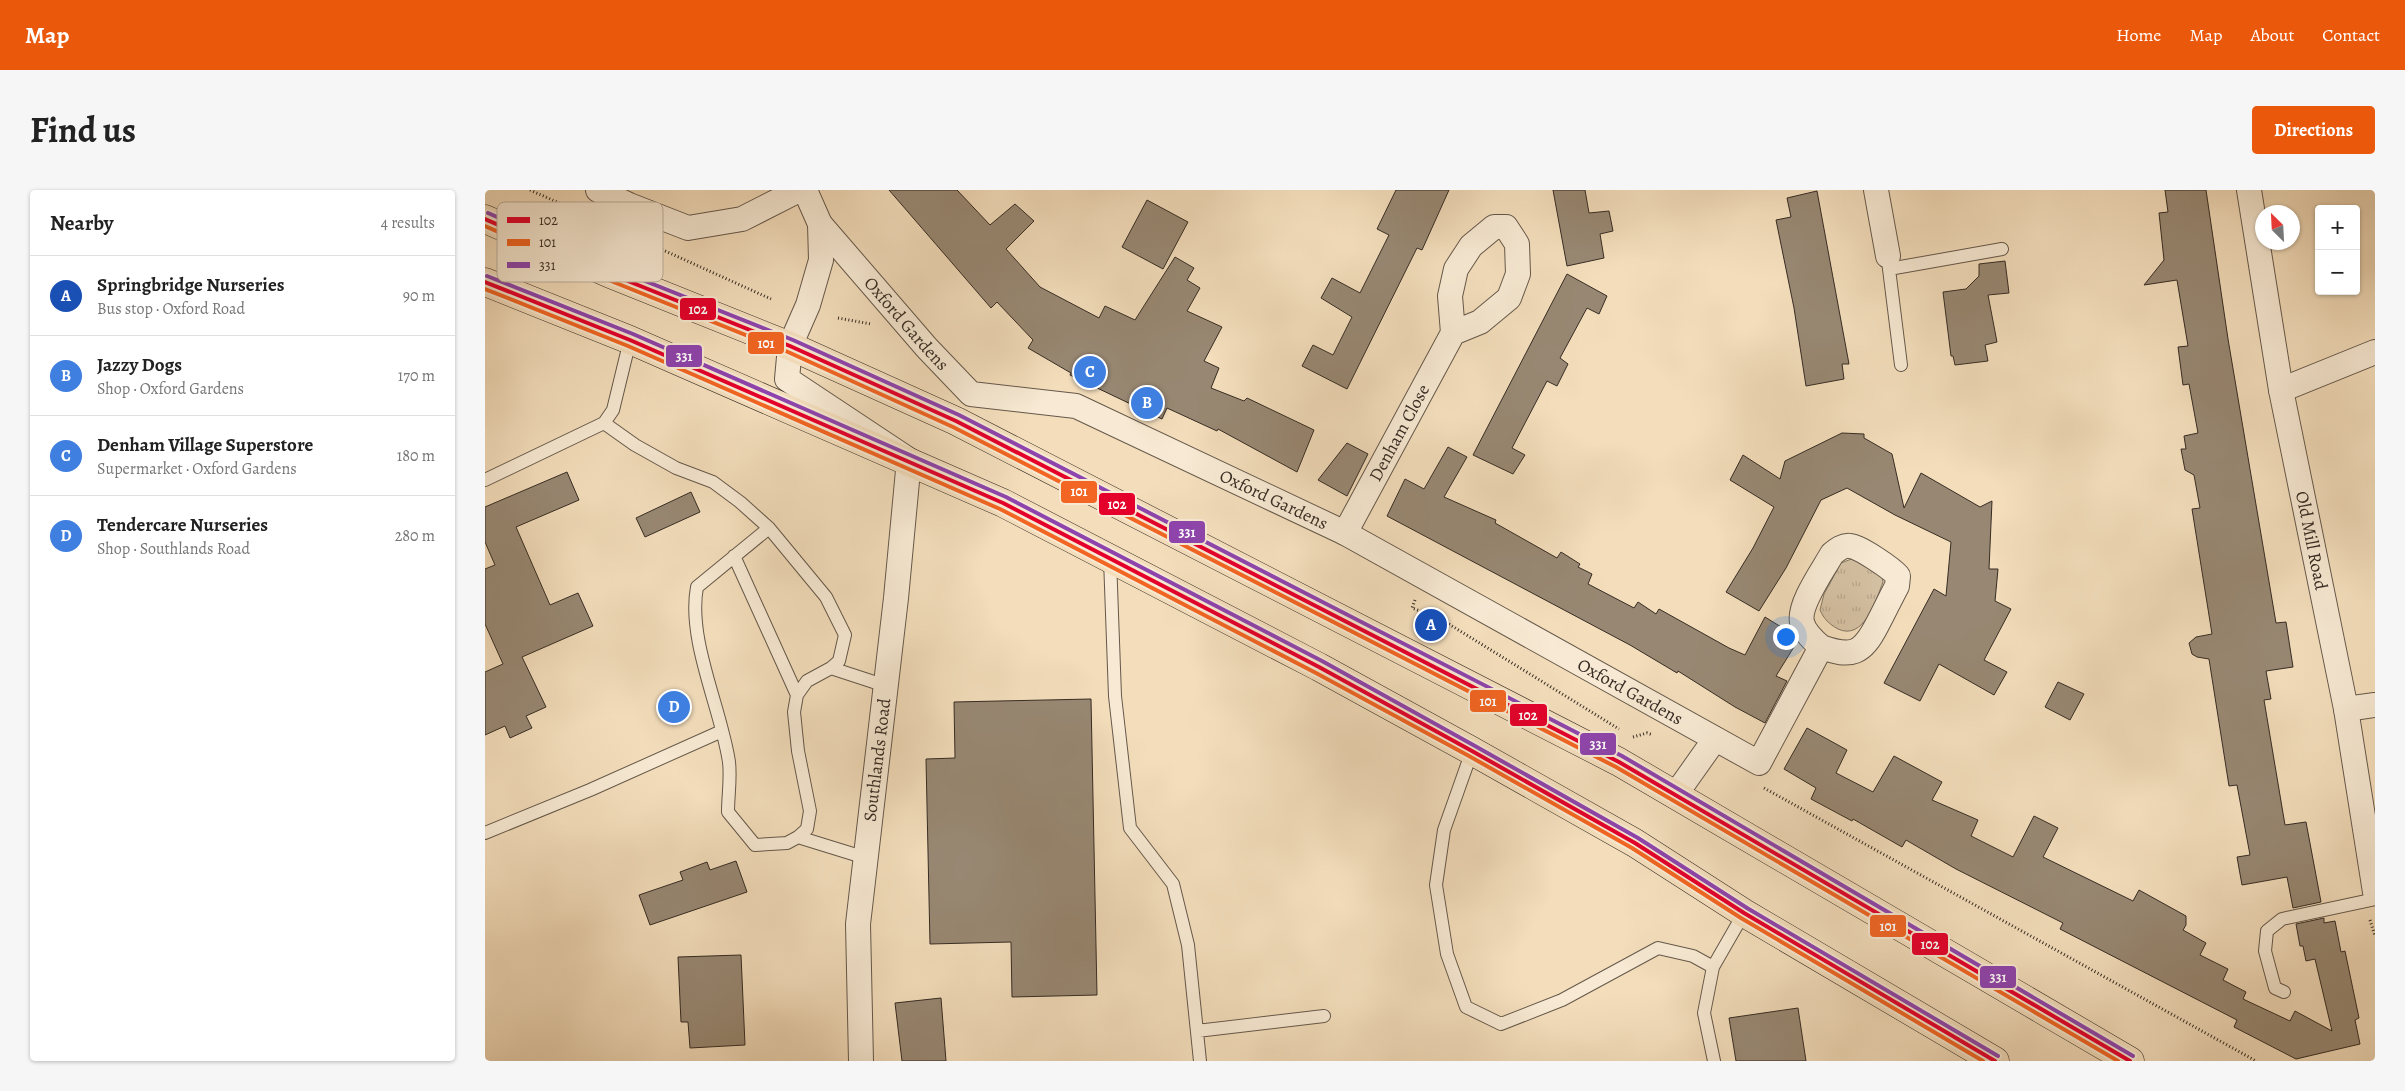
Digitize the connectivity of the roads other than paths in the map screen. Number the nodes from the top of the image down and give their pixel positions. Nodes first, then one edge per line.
1 (598, 190) edge
2 (799, 190) edge
3 (805, 190) edge
4 (1877, 190) edge
5 (2249, 190) edge
6 (621, 202) edge
7 (663, 219) edge
8 (485, 220) edge
9 (819, 224) junction
10 (497, 225) edge
11 (2001, 249) dead end
12 (1889, 263) junction
13 (485, 282) edge
14 (630, 282) edge
15 (1453, 333) dead end
16 (630, 340) junction
17 (790, 346) junction
18 (2375, 352) edge
19 (1901, 365) dead end
20 (2281, 390) junction
21 (971, 394) junction
22 (956, 422) junction
23 (604, 423) junction
24 (909, 460) junction
25 (485, 480) edge
26 (769, 528) junction
27 (1345, 533) junction
28 (734, 556) junction
29 (1110, 559) junction
30 (1821, 647) junction
31 (831, 668) junction
32 (885, 686) junction
33 (797, 695) junction
34 (2375, 705) edge
35 (2346, 709) junction
36 (722, 731) junction
37 (1715, 739) junction
38 (1472, 751) junction
39 (1676, 794) junction
40 (485, 833) edge
41 (798, 838) junction
42 (866, 858) junction
43 (2375, 892) edge
44 (2375, 899) edge
45 (1744, 912) junction
46 (1713, 967) junction
47 (2284, 992) dead end
48 (1324, 1016) dead end
49 (1197, 1031) junction
50 (861, 1061) edge
51 (1199, 1061) edge
52 (1714, 1061) edge
53 (1995, 1061) edge
54 (2130, 1061) edge

1 - 6 street
2 - 7 street
3 - 9 street
4 - 12 street
5 - 20 street, Old Mill Road
8 - 10 highway
9 - 17 street
9 - 21 street, Oxford Gardens
11 - 12 lane
12 - 19 lane
13 - 16 highway
14 - 17 highway
15 - 27 street, Denham Close
16 - 23 lane
16 - 24 highway
17 - 22 highway
17 - 24 street
18 - 20 street
20 - 35 street, Old Mill Road
21 - 22 lane
21 - 27 street, Oxford Gardens
22 - 39 highway
23 - 25 lane
23 - 26 lane
24 - 29 highway
24 - 32 street, Southlands Road
26 - 28 lane
26 - 31 lane
27 - 37 street, Oxford Gardens
28 - 33 lane
28 - 36 lane
29 - 38 highway
29 - 49 lane
30 - 30 street
30 - 37 street, Oxford Gardens
31 - 32 lane
31 - 33 lane
32 - 42 street, Southlands Road
33 - 41 lane
34 - 35 street
35 - 43 street, Old Mill Road
36 - 40 lane
36 - 41 lane
37 - 39 street
38 - 45 highway
38 - 46 lane
39 - 54 highway
41 - 42 lane
42 - 50 street, Southlands Road
44 - 47 lane
45 - 46 lane
45 - 53 highway
46 - 52 lane
48 - 49 lane
49 - 51 lane

